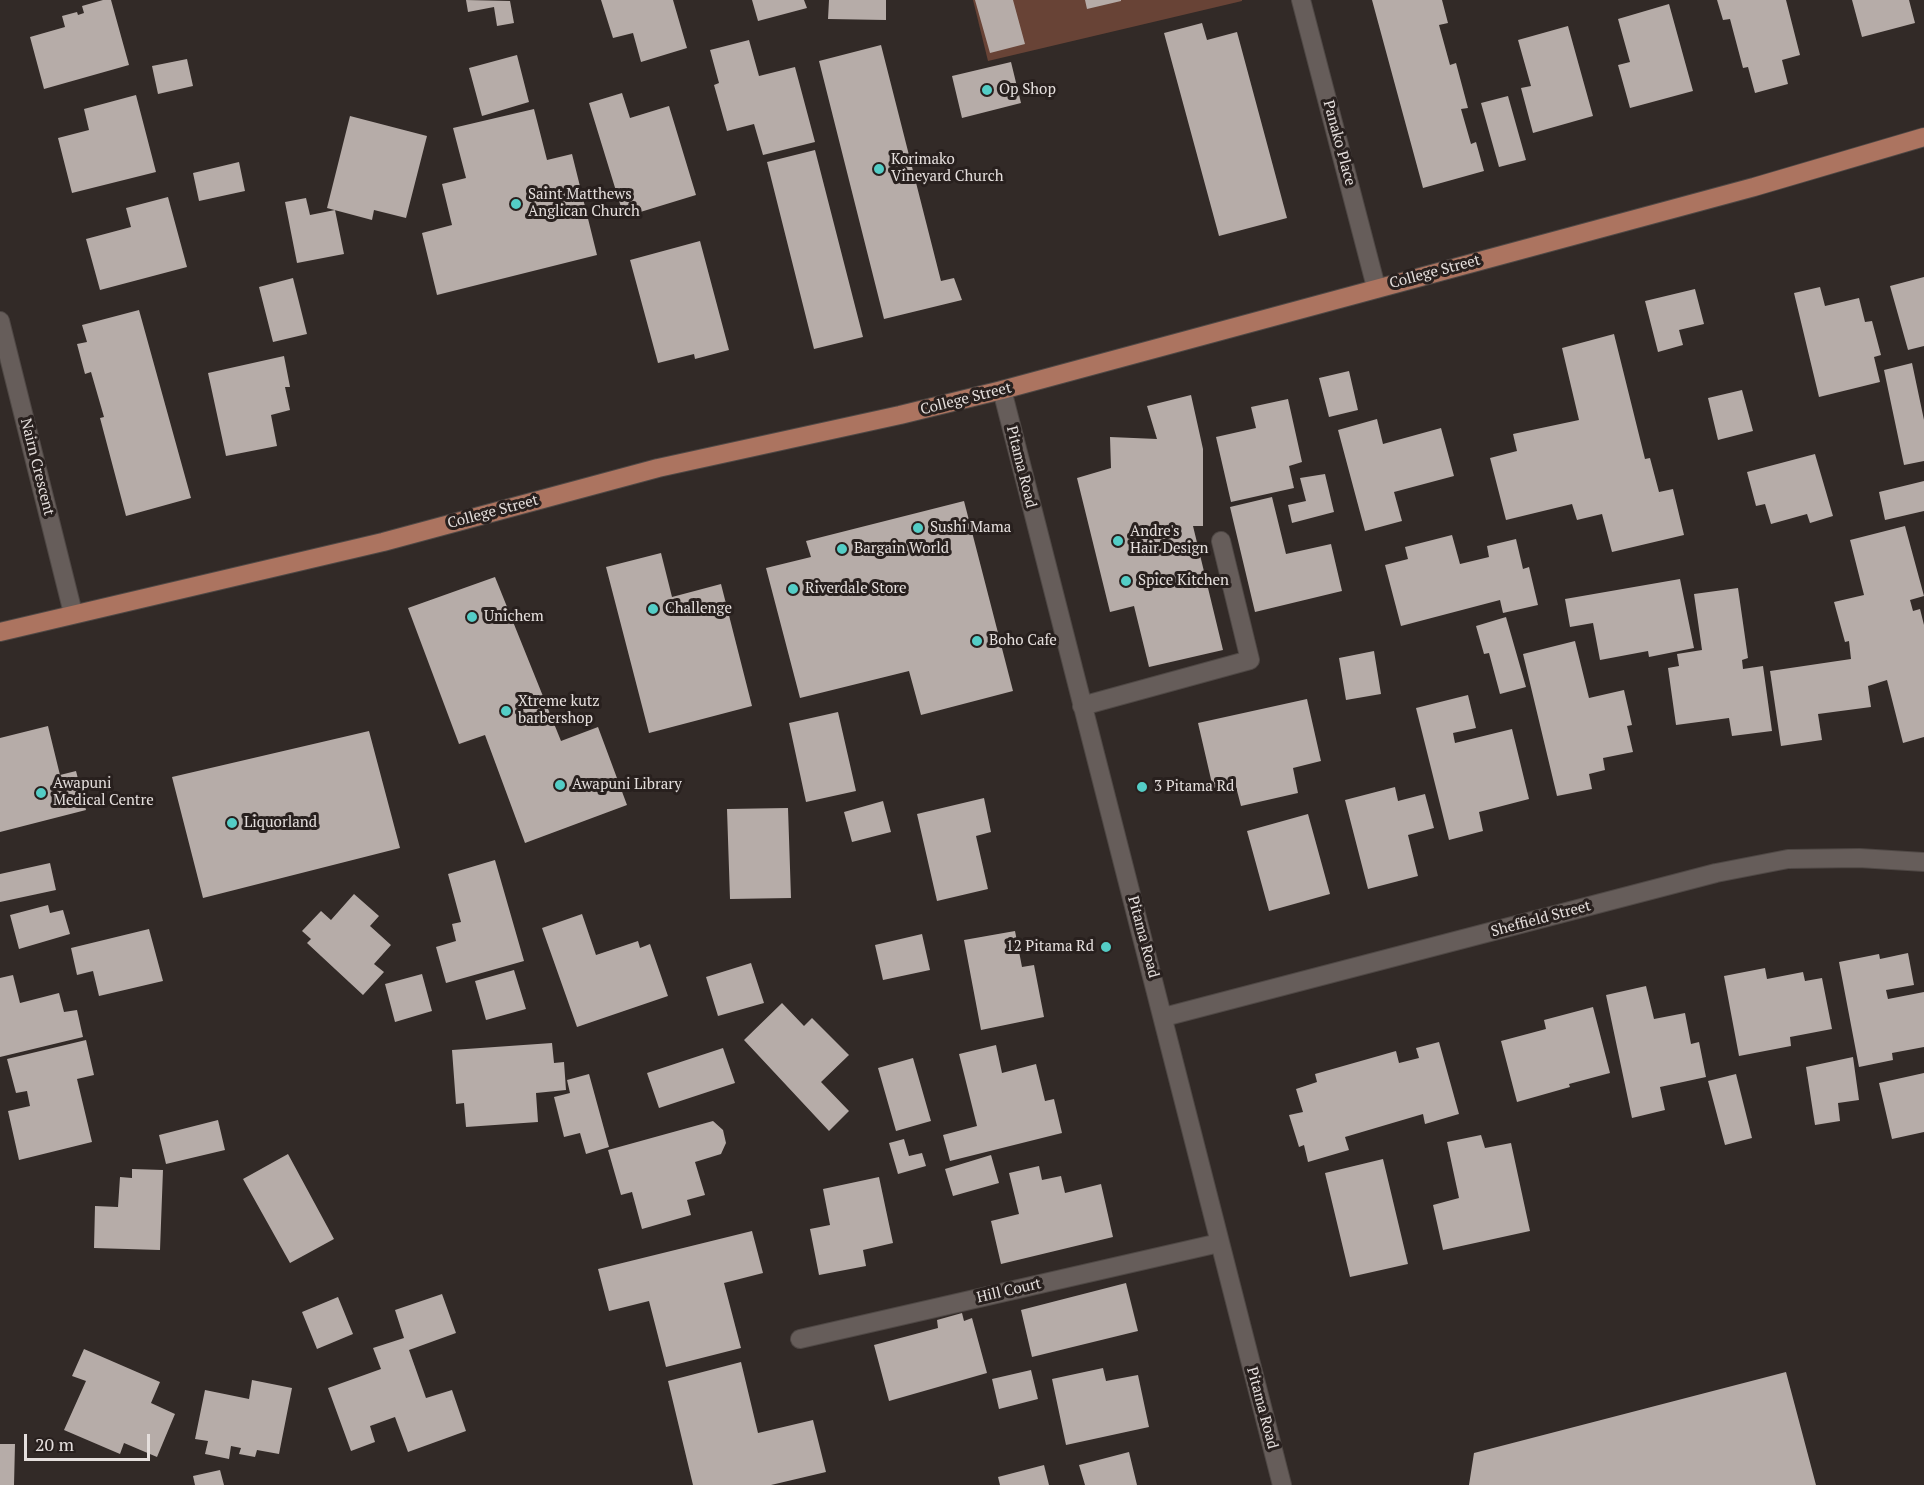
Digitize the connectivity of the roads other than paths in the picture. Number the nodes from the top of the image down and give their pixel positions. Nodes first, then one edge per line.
1 (1301, 0) edge
2 (1924, 137) edge
3 (1376, 287) junction
4 (0, 321) edge
5 (1002, 390) junction
6 (1221, 541) dead end
7 (73, 612) junction
8 (0, 632) edge
9 (1082, 706) junction
10 (1924, 862) edge
11 (1164, 1017) junction
12 (1218, 1243) junction
13 (800, 1339) dead end
14 (1282, 1485) edge

1 - 3 street, Panako Place
2 - 3 main road, College Street
3 - 5 main road, College Street
4 - 7 street, Nairn Crescent
5 - 7 main road, College Street
5 - 9 street, Pitama Road
6 - 9 street
7 - 8 main road, College Street
9 - 11 street, Pitama Road
10 - 11 street, Sheffield Street
11 - 12 street, Pitama Road
12 - 13 street, Hill Court
12 - 14 street, Pitama Road

